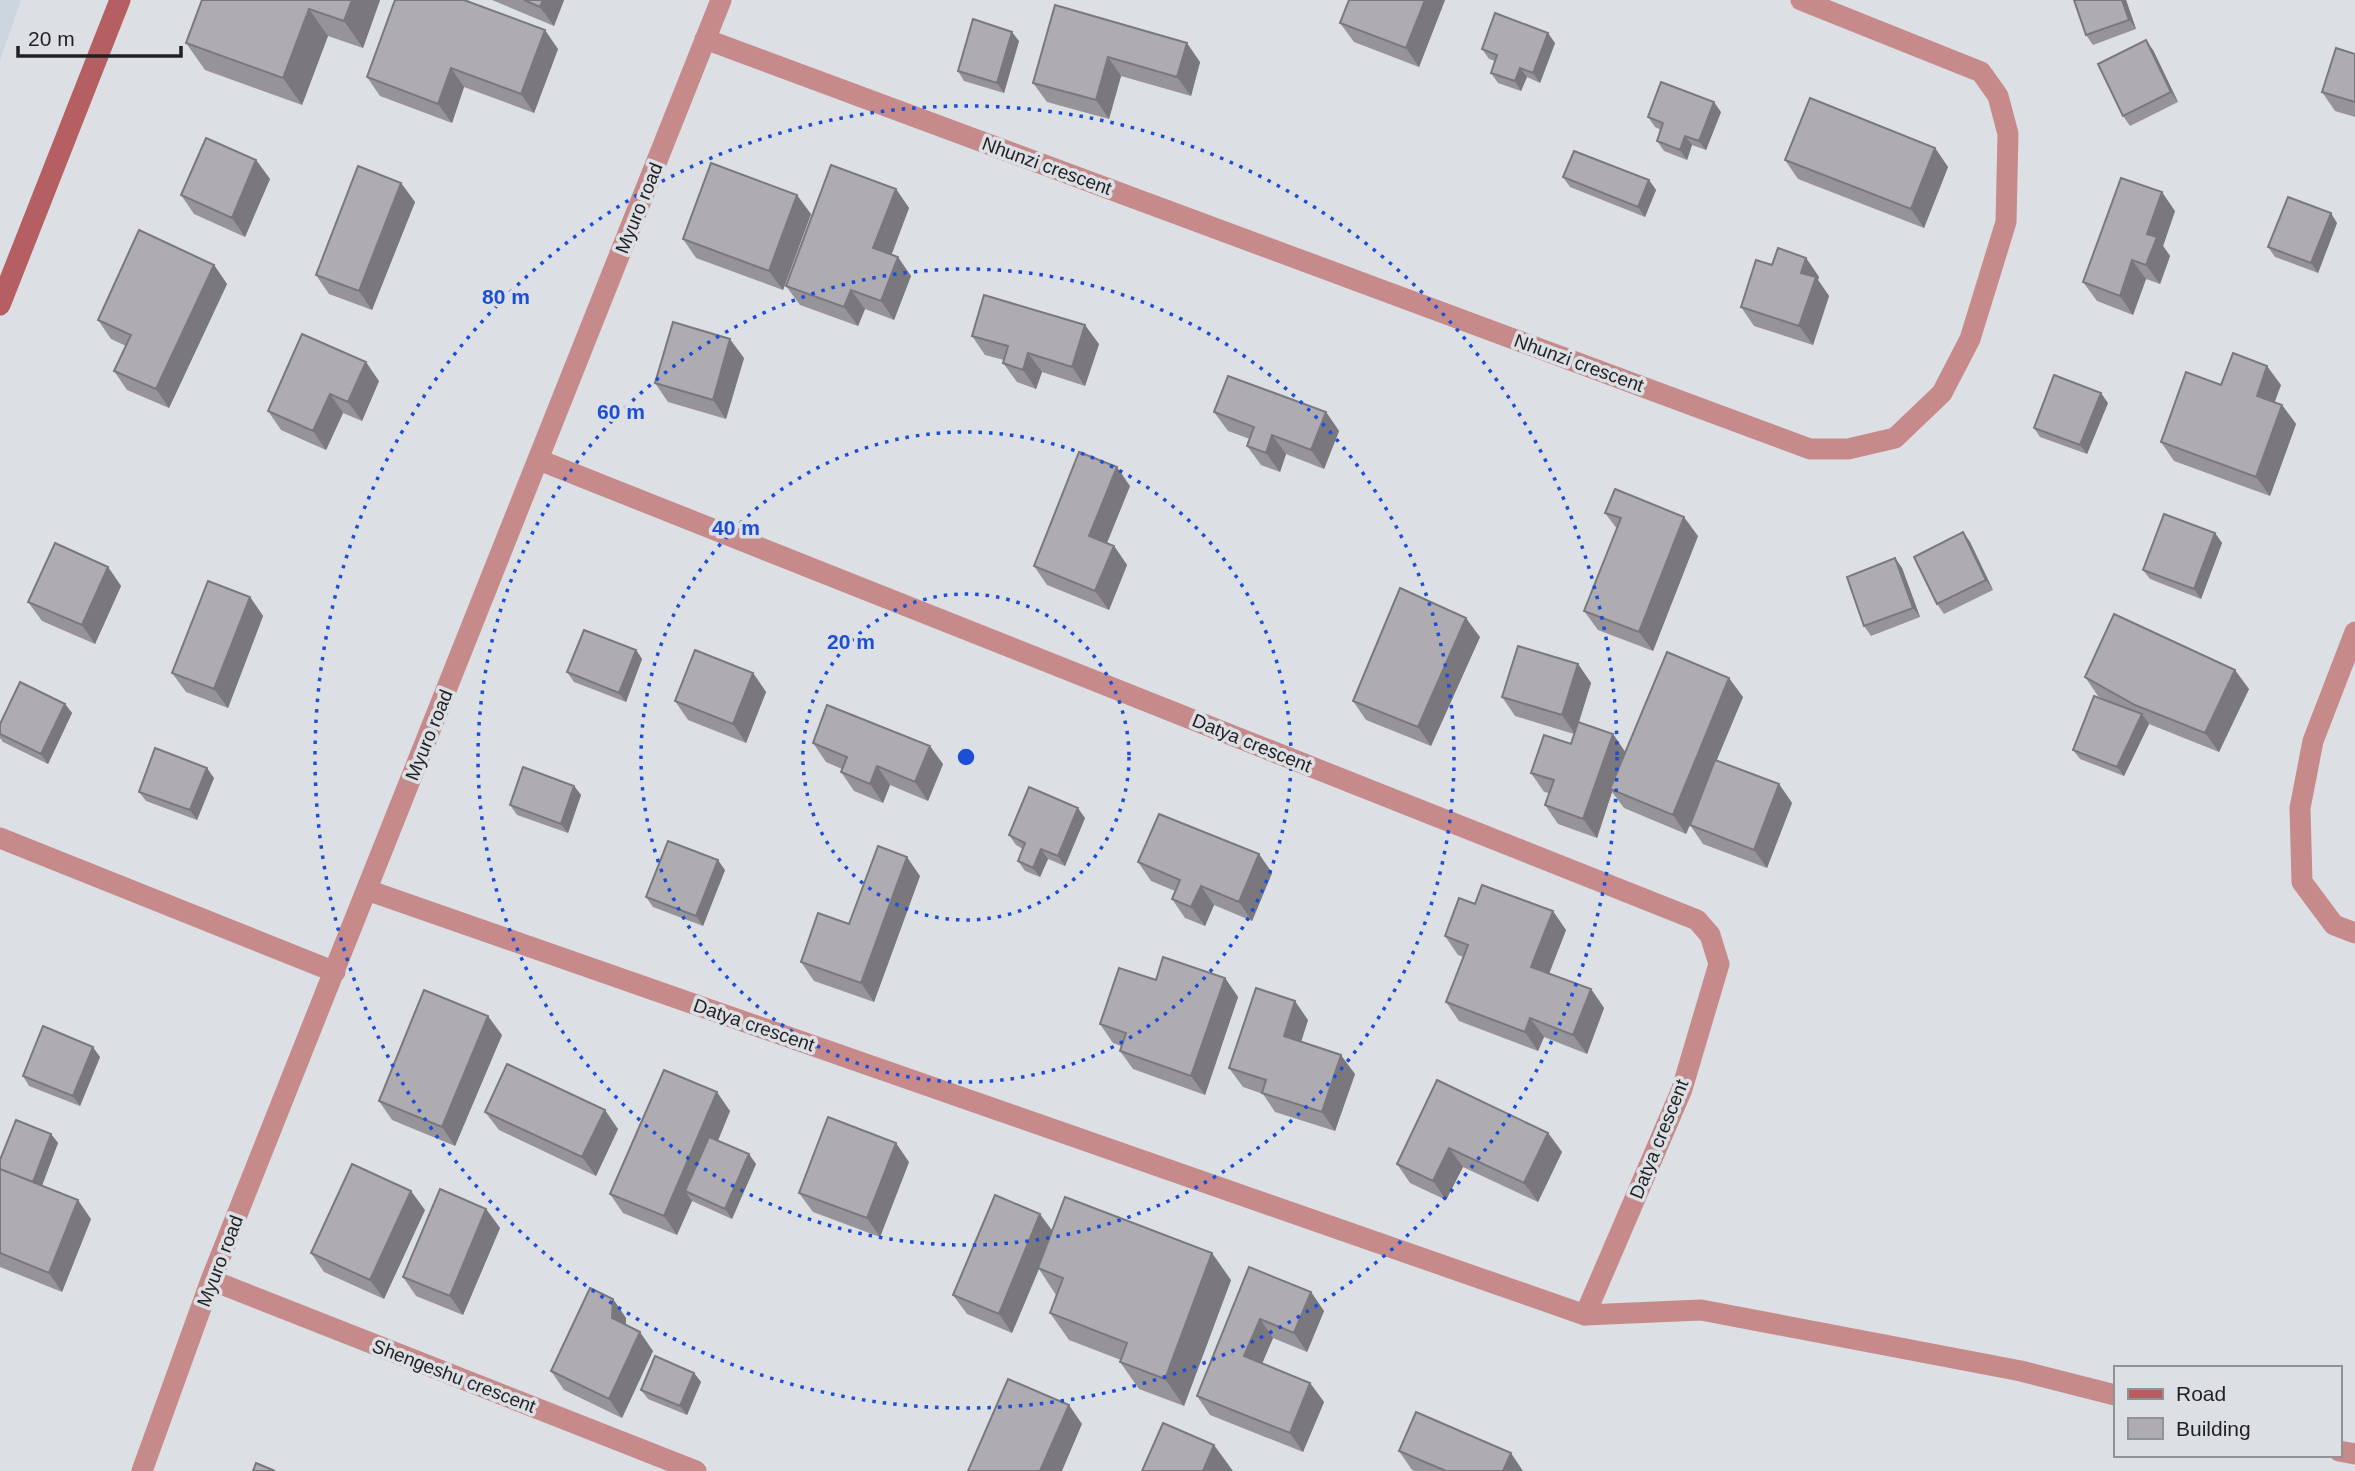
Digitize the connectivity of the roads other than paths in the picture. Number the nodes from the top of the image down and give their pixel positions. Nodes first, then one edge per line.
1 (120, 0) edge
2 (721, 0) edge
3 (1801, 0) edge
4 (705, 39) junction
5 (0, 305) edge
6 (539, 460) junction
7 (2355, 632) edge
8 (0, 838) edge
9 (367, 890) junction
10 (2355, 933) edge
11 (335, 972) junction
12 (211, 1280) junction
13 (1585, 1315) junction
14 (2114, 1395) edge
15 (142, 1471) edge
16 (696, 1471) edge

1 - 5 street
2 - 4 street, Myuro road
3 - 4 street, Nhunzi crescent
4 - 6 street, Myuro road
6 - 9 street, Myuro road
6 - 13 street, Datya crescent
7 - 10 street
8 - 11 street
9 - 11 street, Myuro road
9 - 13 street, Datya crescent
11 - 12 street, Myuro road
12 - 15 street, Myuro road
12 - 16 street, Shengeshu crescent
13 - 14 street

